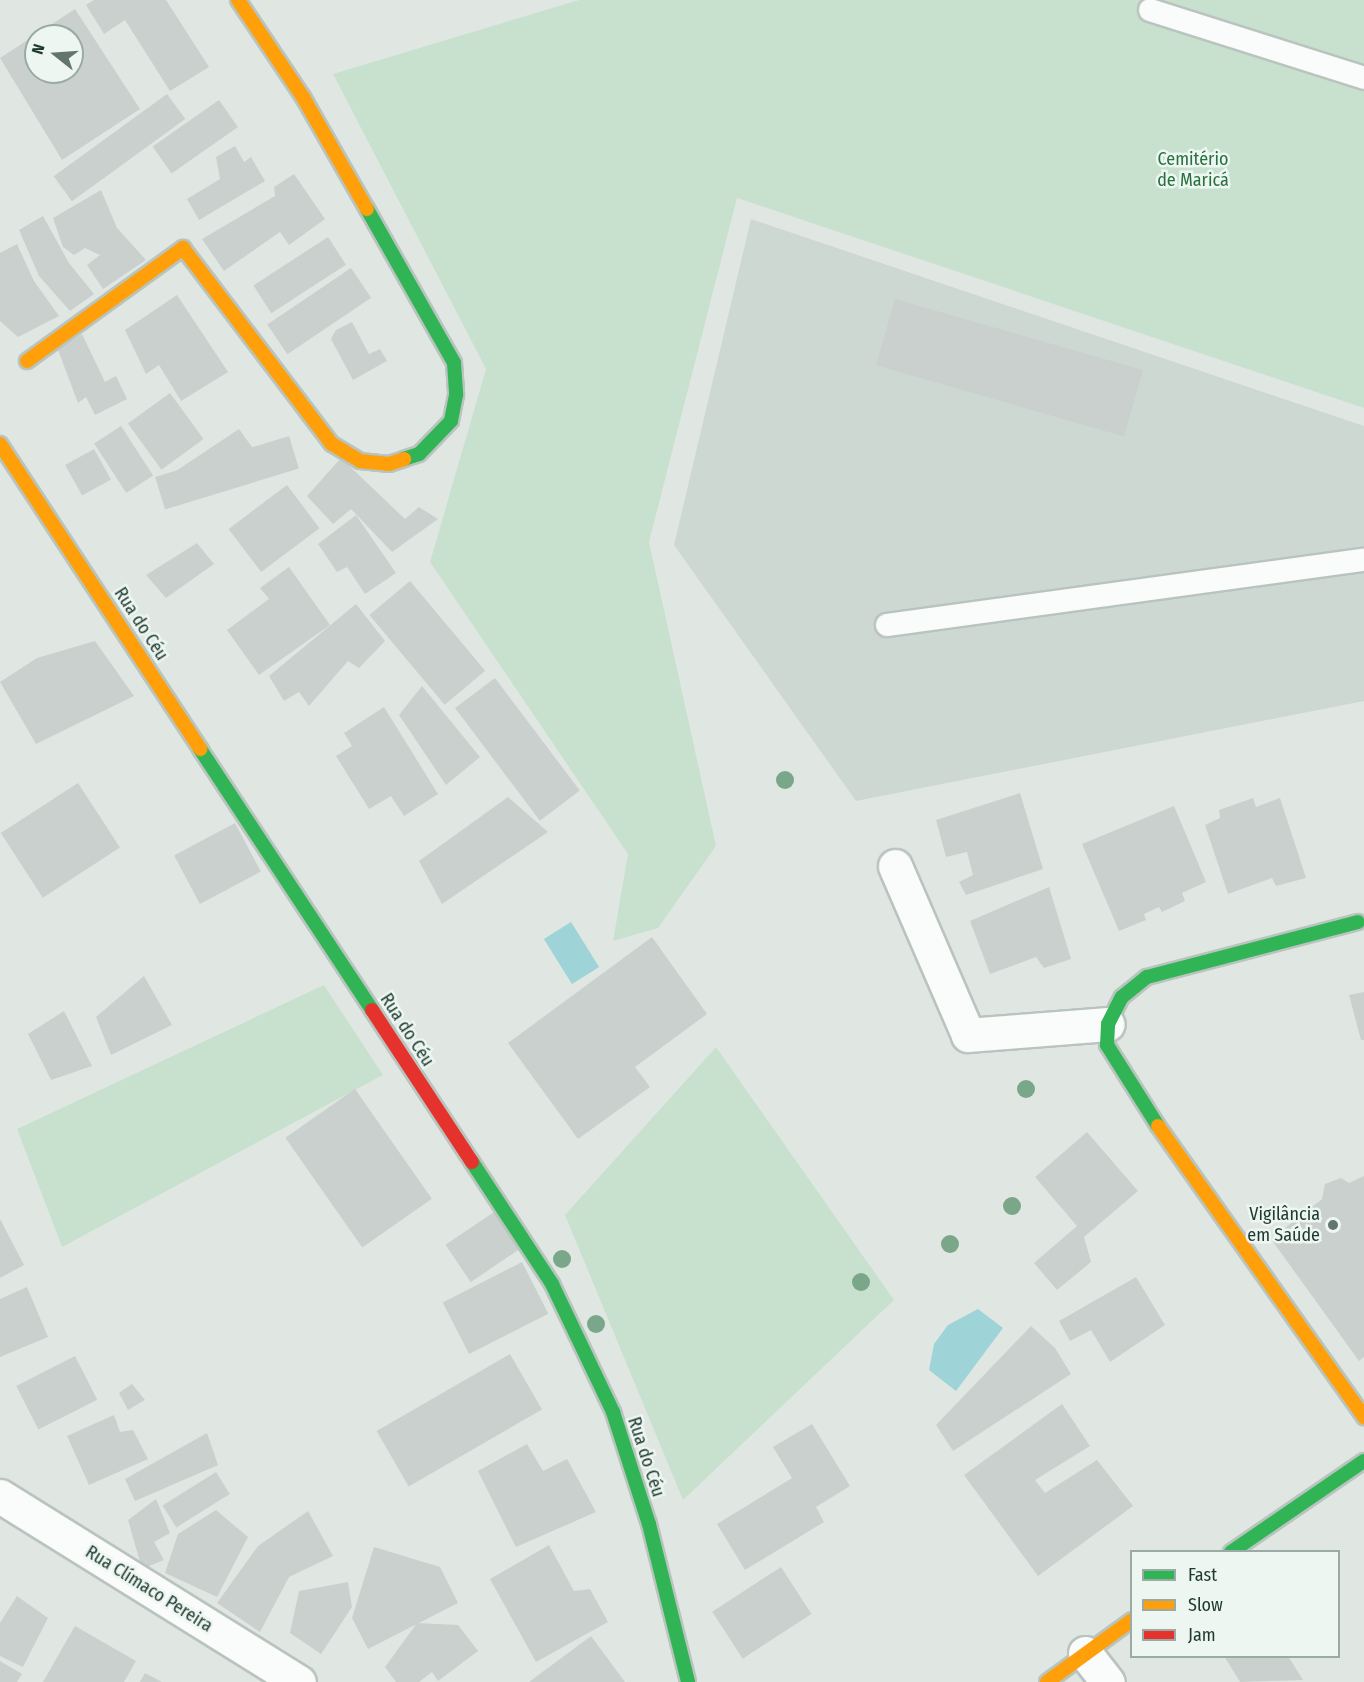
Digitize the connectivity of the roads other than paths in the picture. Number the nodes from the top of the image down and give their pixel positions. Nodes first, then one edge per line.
1 (238, 0) edge
2 (1150, 10) dead end
3 (1364, 78) edge
4 (27, 361) dead end
5 (0, 444) edge
6 (1364, 560) edge
7 (887, 625) dead end
8 (896, 867) dead end
9 (1358, 922) dead end
10 (1108, 1024) junction
11 (1364, 1417) edge
12 (1364, 1461) edge
13 (0, 1496) edge
14 (1232, 1550) edge
15 (1130, 1621) edge
16 (1085, 1653) junction
17 (299, 1682) edge
18 (688, 1682) edge
19 (1047, 1682) edge
20 (1108, 1682) edge

1 - 4 street
2 - 3 lane
5 - 18 street, Rua do Céu
6 - 7 lane
8 - 10 street
9 - 10 street
10 - 11 street
12 - 14 street
13 - 17 street, Rua Clímaco Pereira
15 - 16 street
16 - 19 street
16 - 20 street

